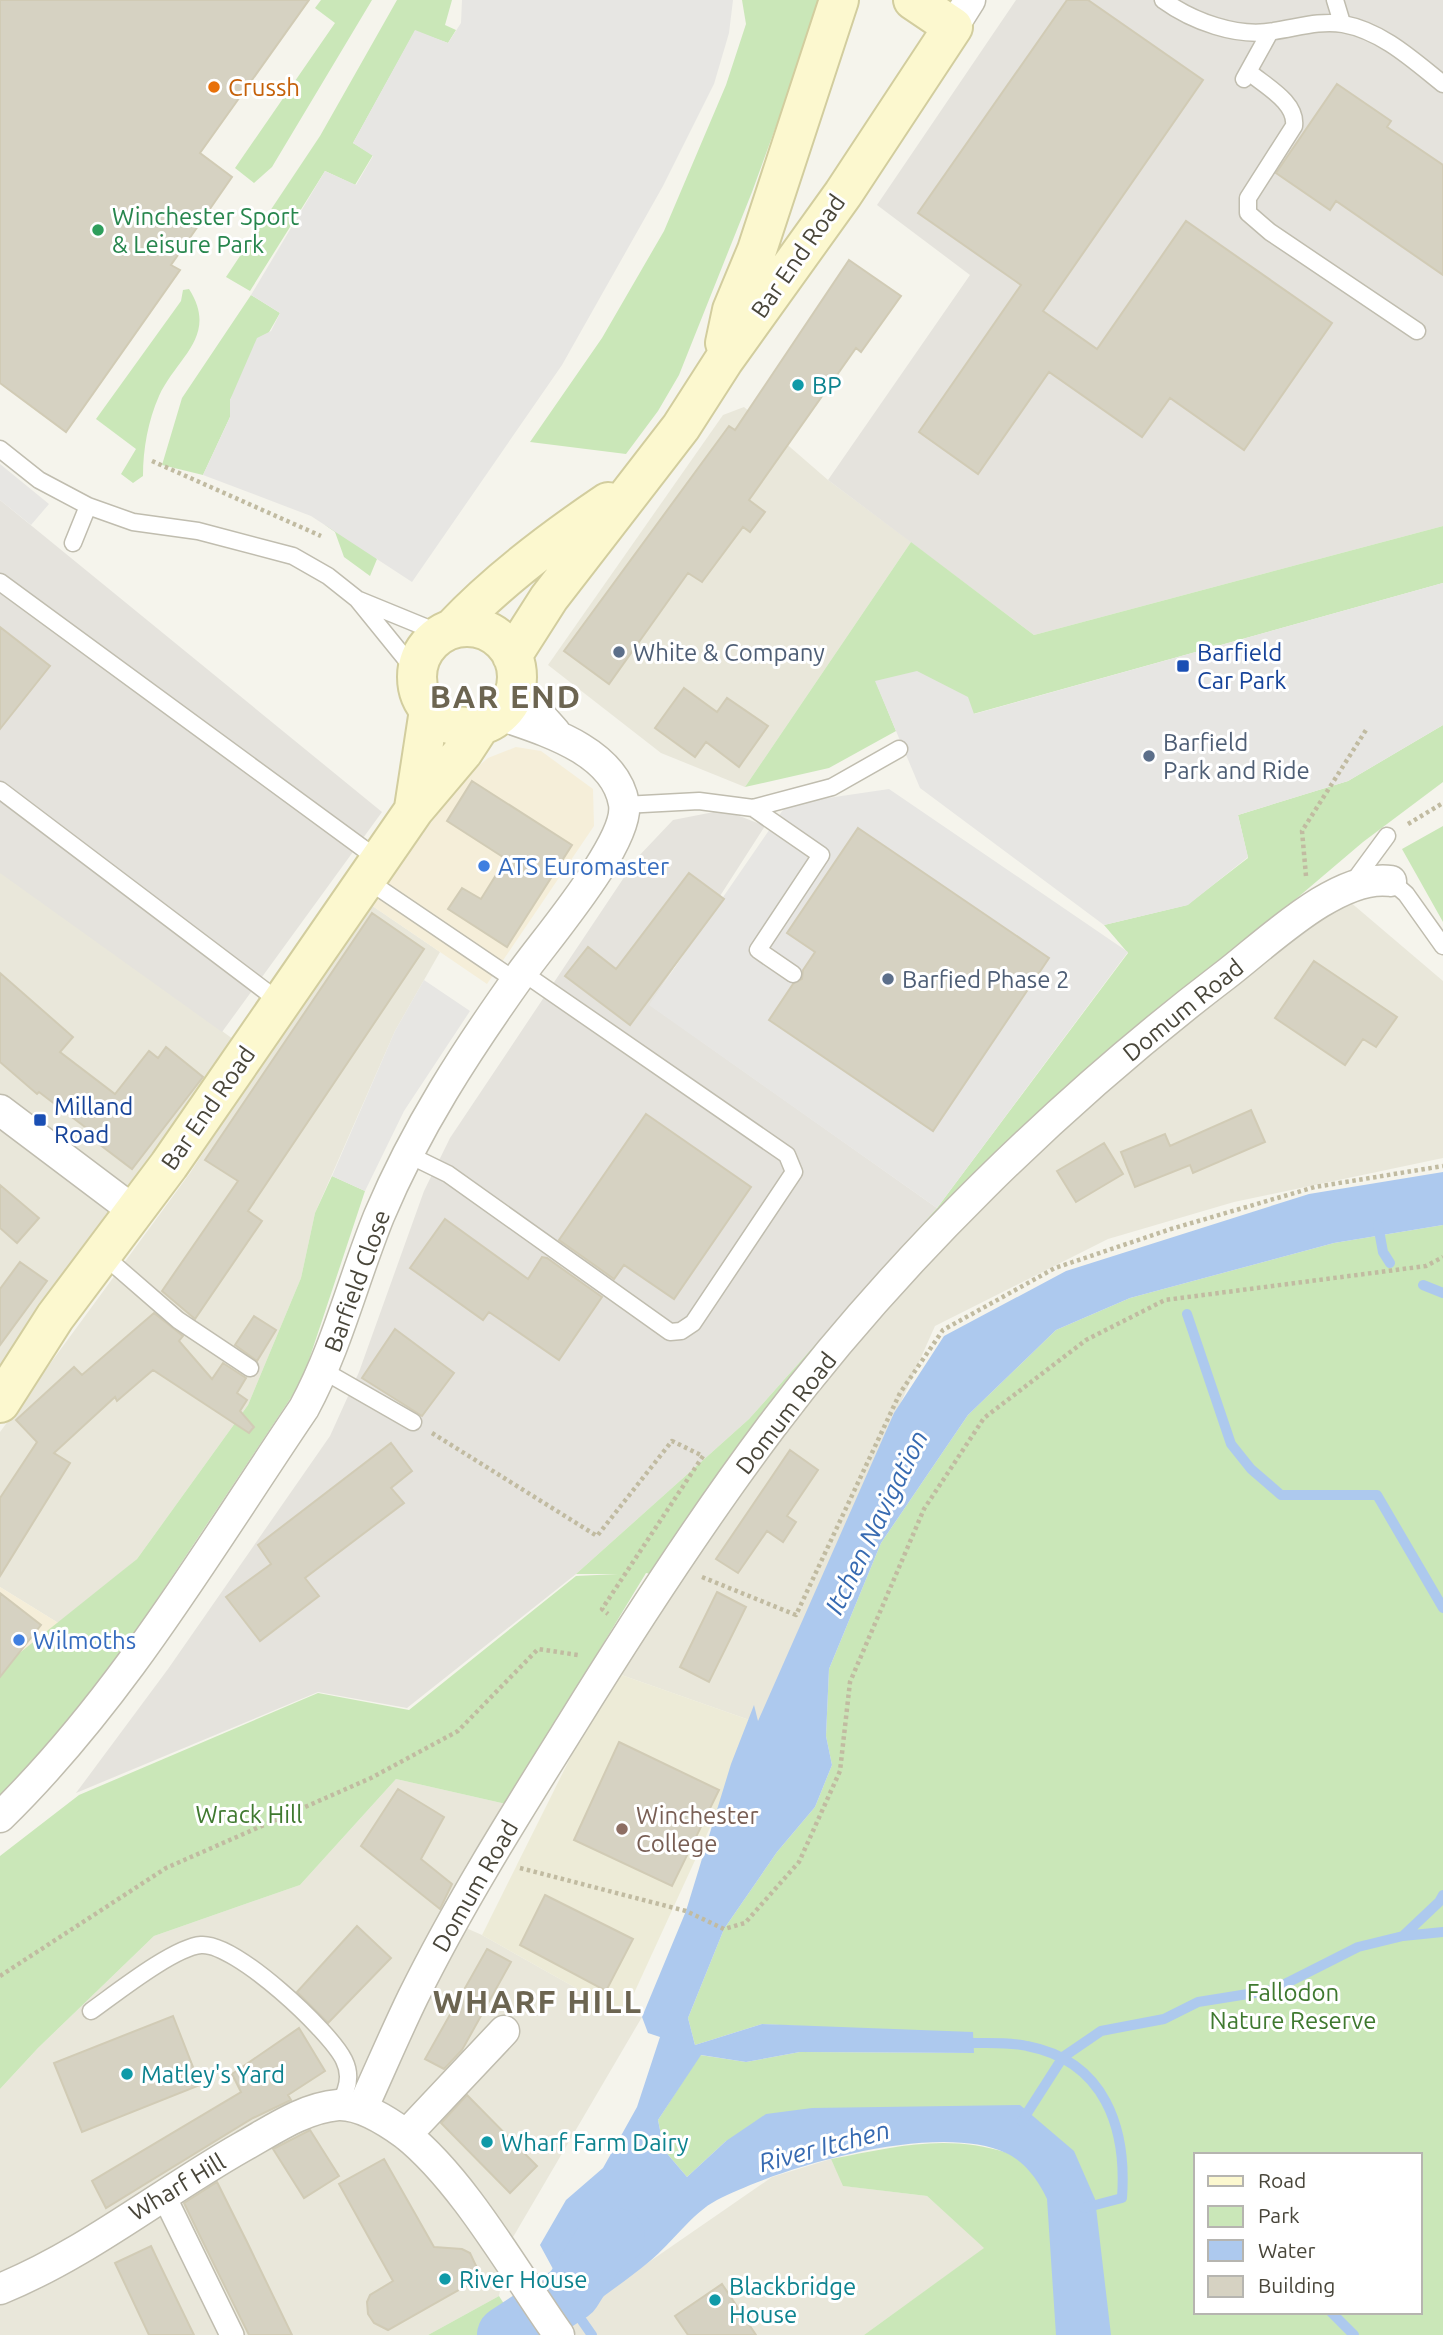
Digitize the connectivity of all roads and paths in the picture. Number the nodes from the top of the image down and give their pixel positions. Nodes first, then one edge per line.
1 (839, 0) edge
2 (913, 0) edge
3 (1163, 0) edge
4 (1335, 0) edge
5 (961, 13) edge
6 (1342, 23) junction
7 (1270, 32) junction
8 (1443, 83) edge
9 (1417, 331) dead end
10 (724, 359) junction
11 (0, 449) edge
12 (152, 461) dead end
13 (638, 481) junction
14 (88, 506) junction
15 (321, 536) dead end
16 (73, 543) dead end
17 (0, 582) edge
18 (357, 599) junction
19 (447, 631) junction
20 (417, 673) junction
21 (502, 696) junction
22 (429, 710) junction
23 (1366, 730) dead end
24 (899, 749) dead end
25 (0, 790) edge
26 (1443, 803) edge
27 (624, 805) junction
28 (753, 808) junction
29 (414, 810) junction
30 (1387, 836) joint
31 (374, 870) junction
32 (1391, 881) joint
33 (1349, 887) junction
34 (1312, 908) junction
35 (1443, 946) edge
36 (793, 974) dead end
37 (519, 977) junction
38 (280, 1002) junction
39 (0, 1110) edge
40 (407, 1154) junction
41 (1443, 1166) edge
42 (134, 1212) junction
43 (102, 1254) junction
44 (1443, 1257) edge
45 (250, 1368) dead end
46 (324, 1371) junction
47 (0, 1403) edge
48 (413, 1422) joint
49 (692, 1586) dead end
50 (629, 1634) junction
51 (611, 1659) junction
52 (0, 1817) edge
53 (489, 1858) junction
54 (0, 1976) edge
55 (91, 2011) dead end
56 (504, 2031) dead end
57 (350, 2107) junction
58 (406, 2135) junction
59 (163, 2194) junction
60 (0, 2289) edge
61 (232, 2335) edge
62 (559, 2335) edge

1 - 10 main road
2 - 5 main road, Bar End Road
3 - 7 lane
4 - 6 lane
5 - 10 main road, Bar End Road
6 - 7 lane
6 - 8 lane
7 - 9 lane
10 - 13 main road, Bar End Road
11 - 14 lane
12 - 15 path
13 - 19 main road, Bar End Road
13 - 21 main road, Bar End Road
14 - 16 lane
14 - 18 lane
17 - 31 lane
18 - 19 lane
18 - 20 lane
19 - 20 main road
19 - 21 main road
20 - 22 main road
21 - 22 main road
21 - 27 street
21 - 29 main road, Bar End Road
22 - 29 main road, Bar End Road
23 - 34 path
24 - 28 lane
25 - 38 lane
26 - 30 path
27 - 28 lane
27 - 37 street, Barfield Close
28 - 36 lane
29 - 31 main road, Bar End Road
30 - 33 lane
31 - 37 lane
31 - 38 main road, Bar End Road
32 - 33 street, Domum Road
32 - 35 lane
33 - 34 street, Domum Road
34 - 50 street, Domum Road
37 - 40 street, Barfield Close
37 - 40 lane
38 - 42 main road, Bar End Road
39 - 42 street
40 - 46 street, Barfield Close
41 - 49 path
42 - 43 main road, Bar End Road
43 - 45 lane
43 - 47 main road, Bar End Road
44 - 53 path
46 - 48 lane
46 - 52 street, Barfield Close
48 - 50 path
50 - 51 street, Domum Road
51 - 53 street, Domum Road
51 - 54 path
53 - 57 street, Domum Road
55 - 57 lane
56 - 58 street
57 - 58 street
57 - 59 street, Wharf Hill
58 - 62 street
59 - 60 street, Wharf Hill
59 - 61 street

